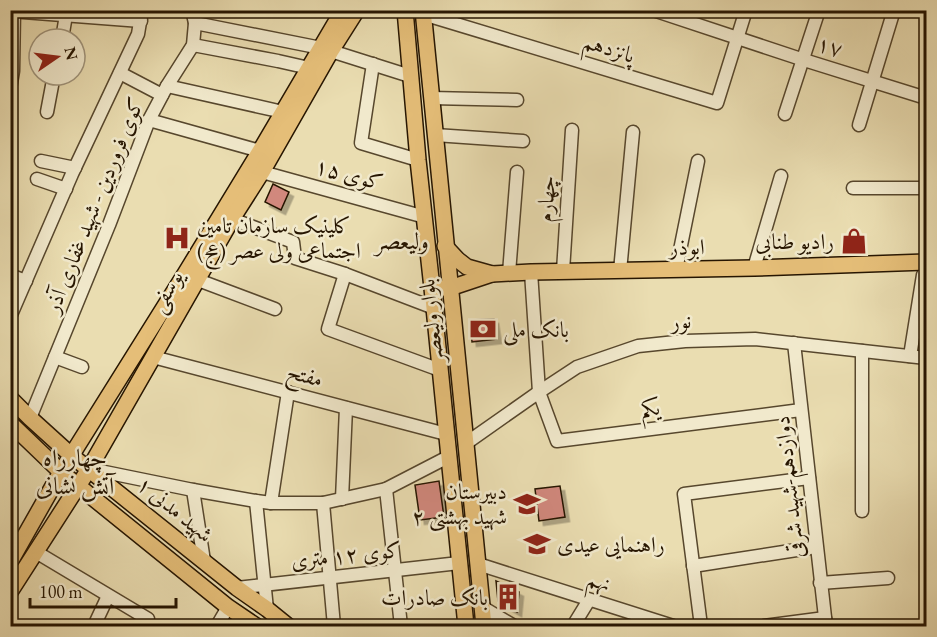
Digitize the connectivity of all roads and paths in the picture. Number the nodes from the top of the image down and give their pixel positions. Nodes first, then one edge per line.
1 (343, 10) edge
2 (357, 10) edge
3 (405, 10) edge
4 (653, 10) edge
5 (746, 10) edge
6 (819, 10) edge
7 (894, 10) edge
8 (12, 11) edge
9 (423, 12) edge
10 (674, 14) edge
11 (66, 15) junction
12 (142, 16) edge
13 (194, 17) edge
14 (64, 27) edge
15 (737, 37) junction
16 (193, 45) junction
17 (326, 50) junction
18 (804, 60) junction
19 (373, 64) junction
20 (309, 68) junction
21 (120, 73) junction
22 (410, 76) junction
23 (873, 81) junction
24 (52, 87) edge
25 (10, 89) edge
26 (165, 91) junction
27 (431, 98) junction
28 (927, 98) edge
29 (517, 100) dead end
30 (47, 112) dead end
31 (283, 112) junction
32 (785, 114) dead end
33 (149, 120) junction
34 (859, 125) dead end
35 (572, 130) dead end
36 (633, 132) dead end
37 (435, 135) junction
38 (523, 141) dead end
39 (260, 151) junction
40 (418, 160) junction
41 (41, 161) dead end
42 (698, 161) dead end
43 (75, 168) junction
44 (262, 172) junction
45 (517, 172) dead end
46 (781, 176) dead end
47 (37, 179) dead end
48 (853, 188) dead end
49 (927, 188) edge
50 (66, 189) junction
51 (425, 217) junction
52 (232, 219) junction
53 (445, 246) junction
54 (927, 262) edge
55 (753, 268) junction
56 (620, 270) junction
57 (676, 270) junction
58 (927, 270) edge
59 (563, 271) junction
60 (531, 272) junction
61 (509, 273) junction
62 (345, 274) junction
63 (492, 274) junction
64 (10, 275) edge
65 (191, 277) junction
66 (26, 281) junction
67 (432, 288) junction
68 (450, 288) junction
69 (434, 308) junction
70 (274, 309) dead end
71 (10, 317) edge
72 (794, 343) junction
73 (862, 351) junction
74 (910, 356) junction
75 (55, 357) junction
76 (153, 357) junction
77 (927, 357) edge
78 (81, 367) dead end
79 (440, 370) junction
80 (288, 392) junction
81 (539, 392) junction
82 (10, 398) edge
83 (346, 408) junction
84 (801, 410) junction
85 (30, 418) junction
86 (10, 423) edge
87 (446, 434) junction
88 (465, 444) junction
89 (72, 456) junction
90 (448, 457) junction
91 (89, 469) junction
92 (61, 472) junction
93 (809, 478) junction
94 (79, 485) junction
95 (386, 489) junction
96 (194, 490) junction
97 (342, 500) junction
98 (256, 501) junction
99 (271, 503) junction
100 (323, 503) junction
101 (862, 511) dead end
102 (816, 547) junction
103 (36, 552) junction
104 (204, 561) junction
105 (10, 562) edge
106 (459, 563) junction
107 (478, 564) junction
108 (693, 566) junction
109 (395, 570) junction
110 (330, 578) junction
111 (888, 578) dead end
112 (13, 583) edge
113 (820, 583) junction
114 (264, 585) junction
115 (237, 588) junction
116 (108, 596) junction
117 (589, 600) junction
118 (228, 606) junction
119 (482, 607) junction
120 (267, 609) junction
121 (642, 622) edge
122 (825, 622) edge
123 (254, 626) edge
124 (94, 627) edge
125 (144, 627) edge
126 (217, 627) edge
127 (288, 627) edge
128 (334, 627) edge
129 (401, 627) edge
130 (466, 627) edge
131 (484, 627) edge
132 (514, 627) edge
133 (573, 627) edge
134 (674, 627) edge
135 (701, 627) edge
136 (764, 627) edge

1 - 17 main road, یوسفی
2 - 17 main road, یوسفی
3 - 22 main road, بلوار ولیعصر
4 - 10 street, ۱۷
5 - 15 street
6 - 18 street
7 - 23 street
8 - 11 street
8 - 25 street
9 - 15 street, پانزدهم
9 - 27 main road, بلوار ولیعصر
10 - 15 street, ۱۷
11 - 12 street
11 - 14 street
12 - 21 street
13 - 16 street, کوی فروردین - شهید غفاری آذر
13 - 17 street
15 - 18 street, ۱۷
16 - 20 street
16 - 26 street, کوی فروردین - شهید غفاری آذر
17 - 19 street
17 - 20 main road, یوسفی
17 - 44 main road, یوسفی
18 - 23 street, ۱۷
18 - 32 street
19 - 22 street
19 - 40 street
20 - 31 main road, یوسفی
21 - 26 street
21 - 43 street
22 - 40 main road, بلوار ولیعصر
23 - 28 street, ۱۷
23 - 34 street
24 - 30 street
26 - 31 street
26 - 33 street, کوی فروردین - شهید غفاری آذر
27 - 29 street
27 - 37 main road, بلوار ولیعصر
31 - 39 main road, یوسفی
33 - 39 street
33 - 75 street, کوی فروردین - شهید غفاری آذر
35 - 59 street, چهارم
36 - 56 street
37 - 38 street
37 - 53 main road, بلوار ولیعصر
39 - 65 main road, یوسفی
40 - 51 main road, بلوار ولیعصر
41 - 43 street
42 - 57 street
43 - 50 street
44 - 51 street, کوی ۱۵
44 - 52 main road, یوسفی
45 - 61 street
46 - 55 street
47 - 50 street
48 - 49 street
50 - 66 street
51 - 67 main road, بلوار ولیعصر
52 - 62 street
52 - 65 main road, یوسفی
53 - 63 main road
53 - 68 main road, بلوار ولیعصر
54 - 55 main road, ابوذر
55 - 57 main road, ابوذر
56 - 57 main road, ابوذر
56 - 59 main road, ابوذر
58 - 74 street
59 - 60 main road, ابوذر
60 - 61 main road, ابوذر
60 - 81 street
61 - 63 main road, ابوذر
62 - 69 street
62 - 79 street
63 - 68 main road, ابوذر
64 - 66 street
65 - 70 street
65 - 76 main road, یوسفی
65 - 89 main road, یوسفی
66 - 71 street
67 - 68 main road, ابوذر
67 - 69 main road, بلوار ولیعصر
68 - 88 main road, بلوار ولیعصر
69 - 79 main road, بلوار ولیعصر
72 - 73 street, نور
72 - 81 street, نور
72 - 84 street, دوازدهم-شهید شرقی
73 - 74 street, نور
73 - 101 street
74 - 77 street, نور
75 - 78 street
75 - 85 street, کوی فروردین - شهید غفاری آذر
76 - 80 street, مفتح
76 - 91 main road, یوسفی
79 - 87 main road, بلوار ولیعصر
80 - 83 street, مفتح
80 - 99 street
81 - 84 street, یکم
81 - 88 street, نور
82 - 85 main road, شهید مدنی ۱
83 - 87 street, مفتح
83 - 97 street
84 - 93 street, دوازدهم-شهید شرقی
85 - 89 main road, شهید مدنی ۱
86 - 92 main road, شهید مدنی ۱
87 - 90 main road, بلوار ولیعصر
88 - 90 main road
88 - 107 main road, بلوار ولیعصر
89 - 91 main road, شهید مدنی ۱
89 - 92 main road, یوسفی
90 - 95 street
90 - 106 main road, بلوار ولیعصر
91 - 94 main road, یوسفی
91 - 96 street
91 - 104 main road, شهید مدنی ۱
92 - 94 main road, شهید مدنی ۱
92 - 105 main road, یوسفی
93 - 102 street, دوازدهم-شهید شرقی
93 - 108 street
94 - 103 main road, یوسفی
94 - 118 main road, شهید مدنی ۱
95 - 97 street
95 - 109 street
96 - 98 street
96 - 104 street
97 - 100 street
98 - 99 street
98 - 114 street
99 - 100 street
100 - 110 street
102 - 108 street
102 - 113 street, دوازدهم-شهید شرقی
103 - 112 main road, یوسفی
103 - 116 street
104 - 115 main road, شهید مدنی ۱
106 - 109 street, کوی ۱۲ متری
106 - 130 main road, بلوار ولیعصر
107 - 117 street, نهم
107 - 119 main road, بلوار ولیعصر
108 - 135 street
109 - 110 street, کوی ۱۲ متری
109 - 129 street
110 - 114 street, کوی ۱۲ متری
110 - 128 street
111 - 113 street
113 - 122 street, دوازدهم-شهید شرقی
114 - 115 street, کوی ۱۲ متری
114 - 120 street
115 - 120 main road, شهید مدنی ۱
116 - 124 street
116 - 125 street
117 - 121 street, نهم
117 - 133 street
118 - 123 main road, شهید مدنی ۱
118 - 126 street
119 - 131 main road, بلوار ولیعصر
119 - 132 street
120 - 123 main road
120 - 127 main road, شهید مدنی ۱
121 - 134 street, نهم
122 - 136 street

